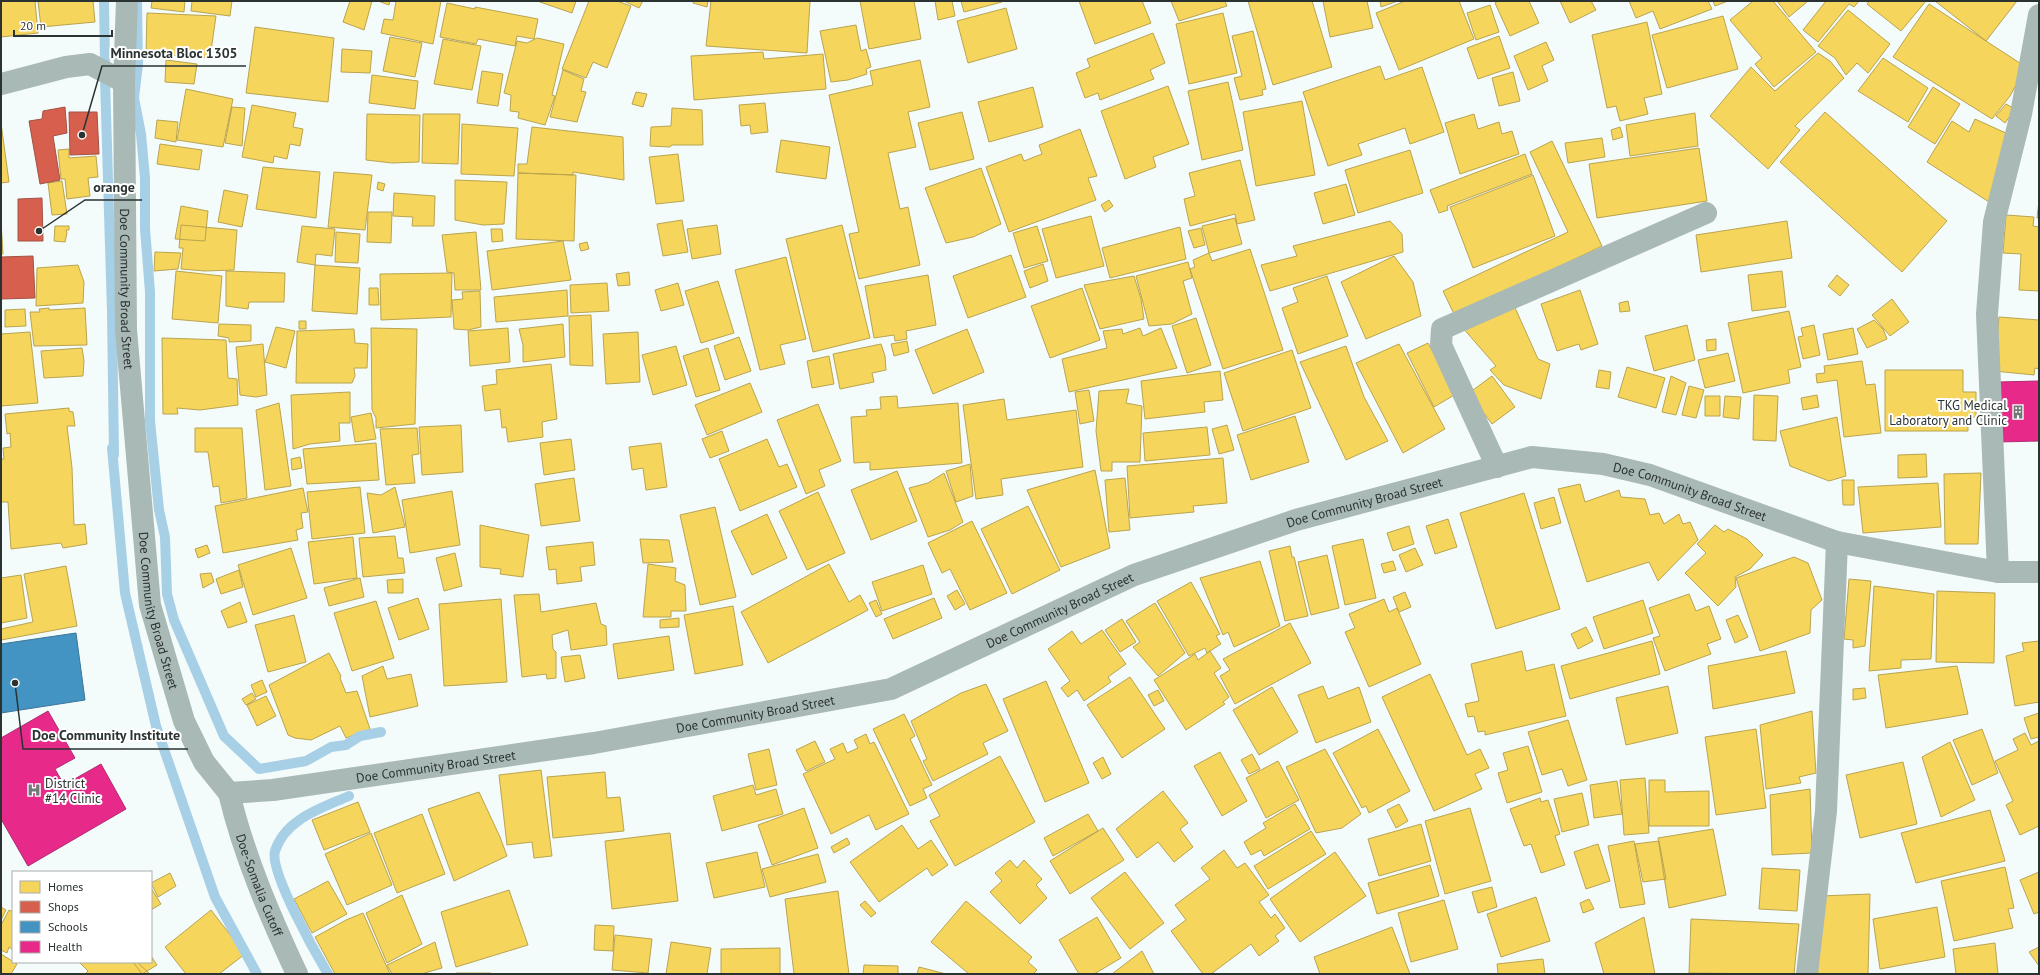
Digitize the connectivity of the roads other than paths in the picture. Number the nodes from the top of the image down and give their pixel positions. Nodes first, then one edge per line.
1 (127, 1) edge
2 (2039, 15) edge
3 (124, 82) junction
4 (1, 84) edge
5 (1706, 213) dead end
6 (1497, 467) junction
7 (1837, 542) junction
8 (1998, 572) junction
9 (2039, 572) edge
10 (229, 793) junction
11 (297, 974) edge
12 (1807, 974) edge

1 - 3 street, Doe Community Broad Street
2 - 8 street
3 - 4 street
3 - 10 street, Doe Community Broad Street
5 - 6 street
6 - 7 street, Doe Community Broad Street
6 - 10 street, Doe Community Broad Street
7 - 8 street, Doe Community Broad Street
7 - 12 street
8 - 9 street, Doe Community Broad Street
10 - 11 street, Doe-Somalia Cutoff

